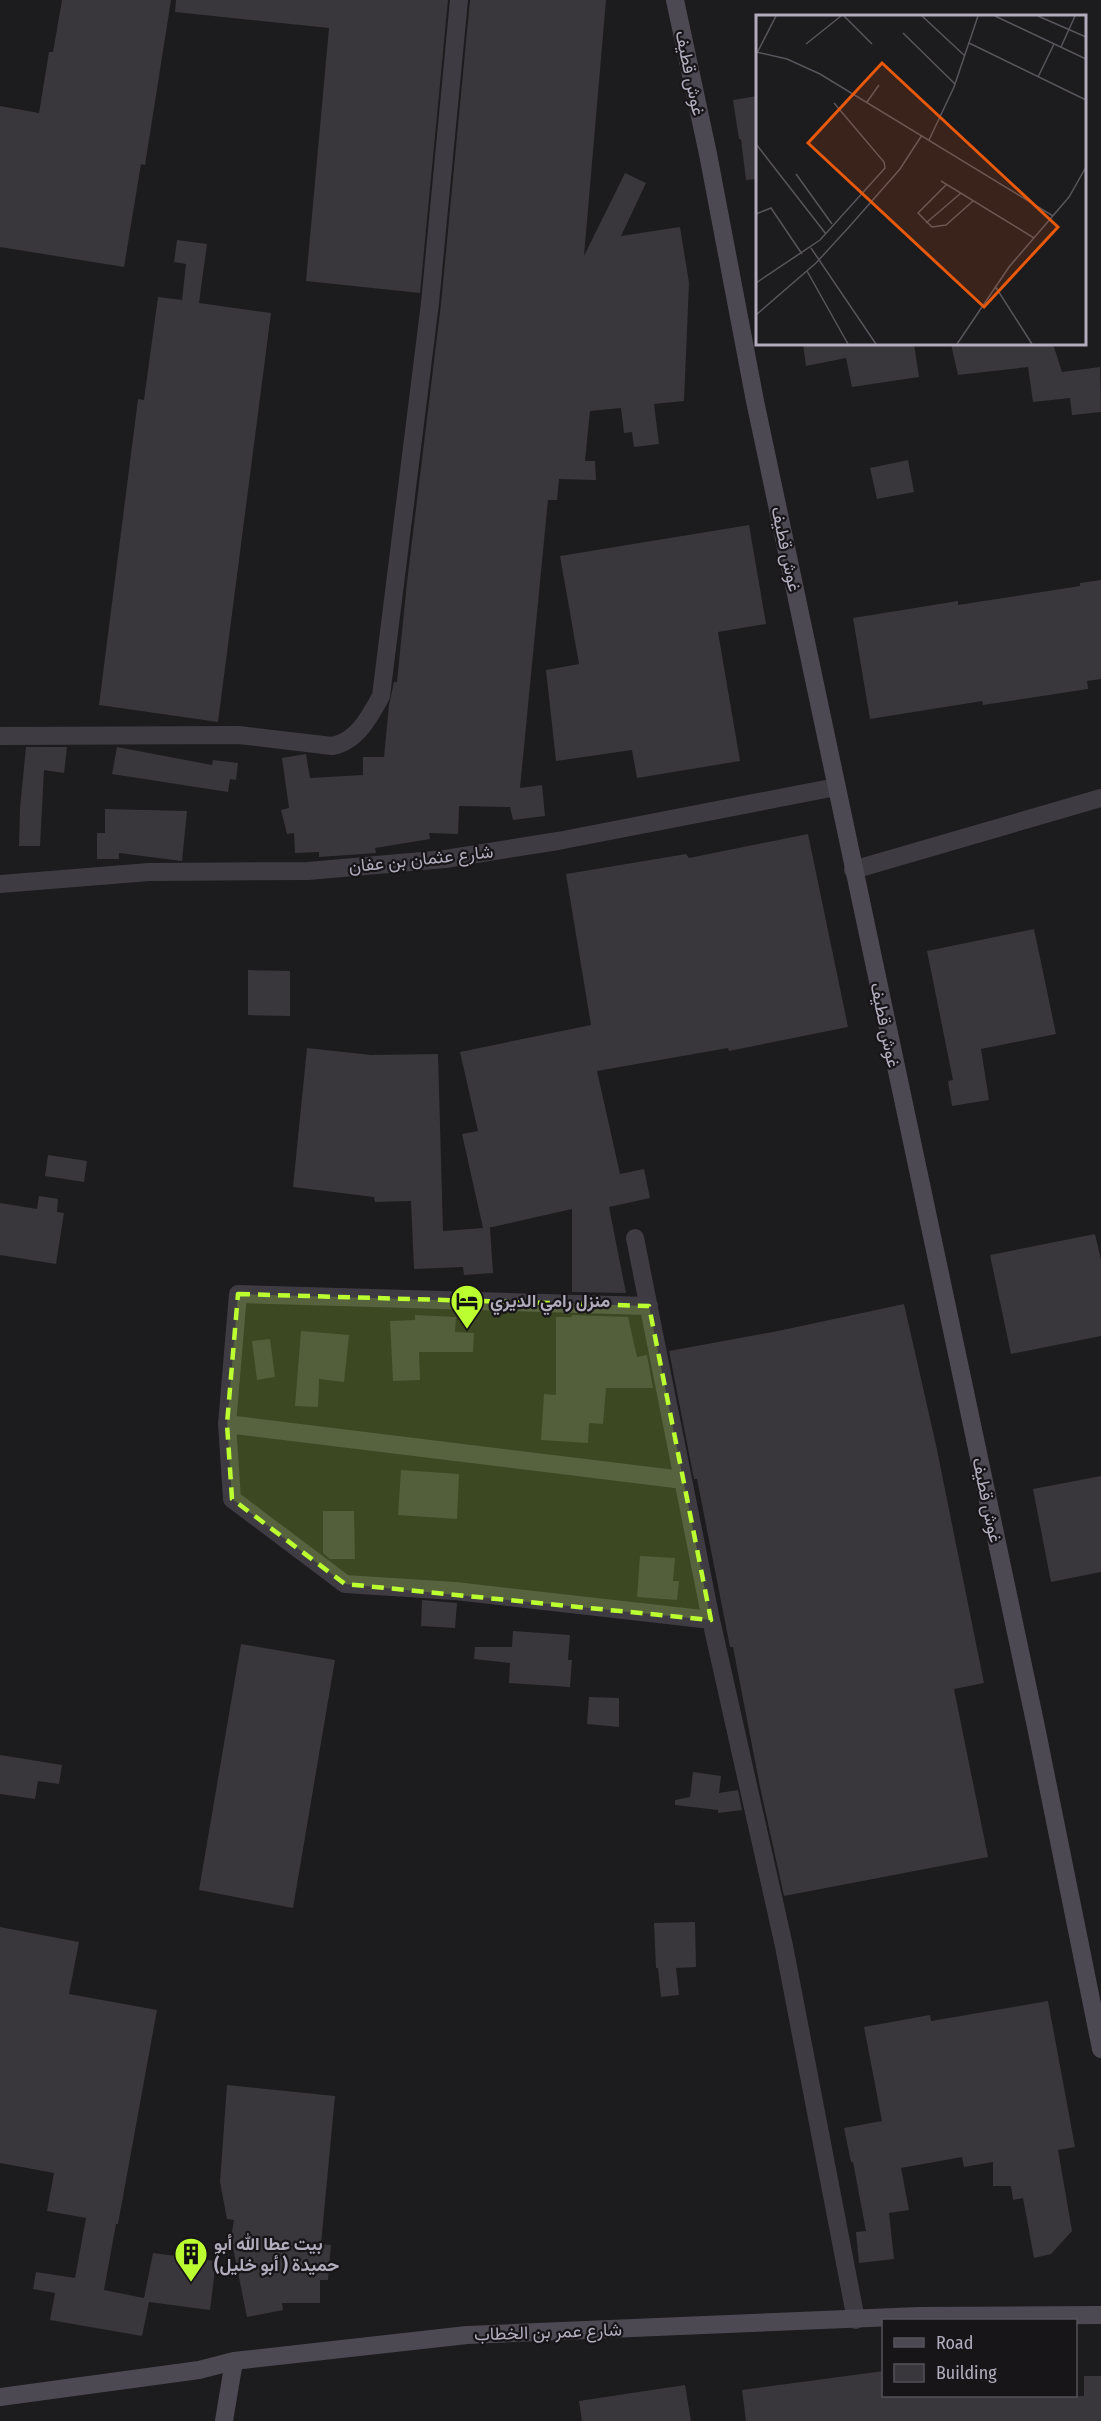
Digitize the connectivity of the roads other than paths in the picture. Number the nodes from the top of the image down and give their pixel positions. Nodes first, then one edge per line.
1 (459, 0) edge
2 (675, 0) edge
3 (0, 736) edge
4 (836, 787) junction
5 (1101, 798) edge
6 (852, 870) junction
7 (0, 884) edge
8 (635, 1238) dead end
9 (649, 1306) junction
10 (226, 1424) junction
11 (683, 1480) junction
12 (711, 1620) junction
13 (1101, 2049) edge
14 (1101, 2315) edge
15 (856, 2320) junction
16 (234, 2361) junction
17 (0, 2397) edge
18 (224, 2421) edge

1 - 3 street
2 - 4 main road, غوش قطيف
4 - 6 main road, غوش قطيف
4 - 7 street, شارع عثمان بن عفان
5 - 6 street
6 - 13 main road, غوش قطيف
8 - 9 street
9 - 10 street
9 - 11 street
10 - 11 street
10 - 12 street
11 - 12 street
12 - 15 street
14 - 15 main road, شارع عمر بن الخطاب
15 - 16 main road, شارع عمر بن الخطاب
16 - 17 main road, شارع عمر بن الخطاب
16 - 18 main road

